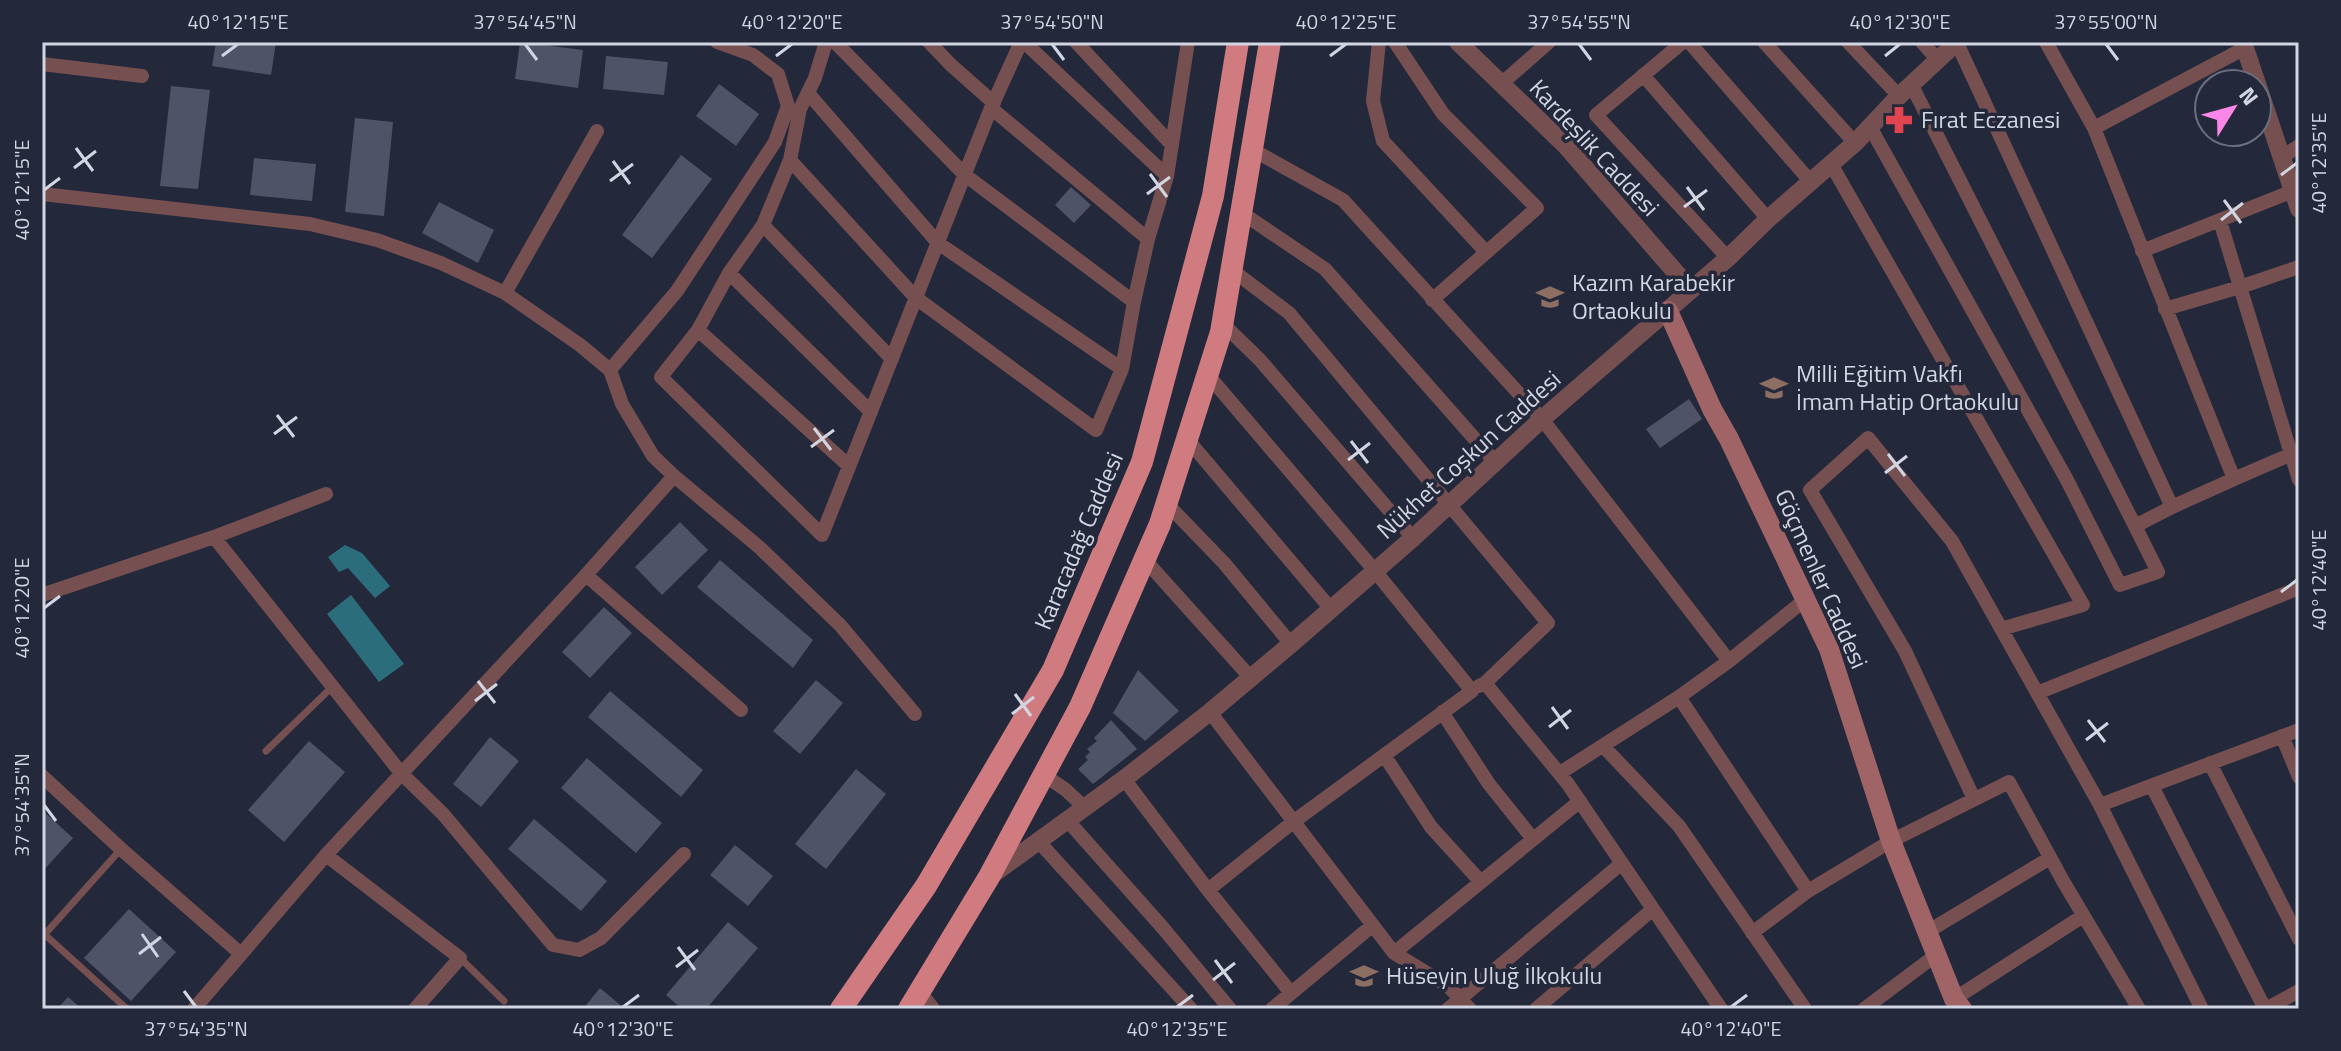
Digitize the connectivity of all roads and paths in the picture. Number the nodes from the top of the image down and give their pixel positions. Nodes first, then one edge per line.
1 (717, 42) edge
2 (826, 42) edge
3 (835, 42) edge
4 (929, 42) edge
5 (1022, 42) edge
6 (1076, 42) edge
7 (1188, 42) edge
8 (1238, 42) edge
9 (1270, 42) edge
10 (1379, 42) edge
11 (1395, 42) edge
12 (1458, 42) edge
13 (1549, 42) edge
14 (1686, 42) edge
15 (1764, 42) edge
16 (1848, 42) edge
17 (1922, 42) edge
18 (1957, 42) edge
19 (2046, 42) edge
20 (2244, 45) edge
21 (1937, 59) junction
22 (42, 64) edge
23 (1643, 75) junction
24 (142, 76) dead end
25 (1501, 84) junction
26 (1905, 90) junction
27 (808, 93) junction
28 (993, 106) junction
29 (1869, 125) junction
30 (2094, 128) junction
31 (597, 131) dead end
32 (1855, 143) junction
33 (1172, 145) junction
34 (2299, 146) edge
35 (1253, 150) junction
36 (2282, 157) junction
37 (790, 160) junction
38 (1831, 164) junction
39 (965, 175) junction
40 (1167, 176) junction
41 (1811, 182) junction
42 (42, 194) edge
43 (2296, 200) edge
44 (1242, 213) junction
45 (1768, 219) junction
46 (2220, 221) junction
47 (763, 225) junction
48 (1148, 239) junction
49 (938, 243) junction
50 (2142, 251) junction
51 (1486, 252) junction
52 (1728, 258) junction
53 (2299, 267) edge
54 (1232, 270) junction
55 (729, 273) junction
56 (2240, 287) junction
57 (1691, 290) junction
58 (505, 293) junction
59 (916, 298) junction
60 (1432, 300) junction
61 (1134, 302) junction
62 (2165, 309) junction
63 (1668, 311) junction
64 (1223, 324) junction
65 (698, 330) junction
66 (892, 359) junction
67 (1122, 369) junction
68 (610, 370) junction
69 (1208, 375) junction
70 (871, 412) junction
71 (1542, 419) junction
72 (1187, 439) junction
73 (2296, 452) edge
74 (1496, 463) junction
75 (849, 466) junction
76 (674, 476) junction
77 (2234, 479) junction
78 (2299, 480) edge
79 (326, 494) dead end
80 (1167, 504) junction
81 (1450, 504) junction
82 (2172, 507) junction
83 (2135, 526) junction
84 (214, 537) junction
85 (1413, 538) junction
86 (1145, 560) junction
87 (1375, 571) junction
88 (586, 575) junction
89 (2299, 588) edge
90 (42, 595) edge
91 (1806, 599) junction
92 (1331, 609) junction
93 (2001, 629) junction
94 (1291, 644) junction
95 (1729, 661) junction
96 (1251, 678) junction
97 (332, 687) junction
98 (1478, 687) junction
99 (2037, 693) junction
100 (1679, 697) junction
101 (741, 710) dead end
102 (1210, 712) junction
103 (1442, 712) junction
104 (915, 714) dead end
105 (2299, 730) edge
106 (2282, 736) junction
107 (1603, 746) junction
108 (266, 751) dead end
109 (1384, 755) junction
110 (2210, 763) junction
111 (401, 773) junction
112 (1560, 773) junction
113 (1044, 775) junction
114 (42, 776) edge
115 (2299, 777) edge
116 (1124, 779) junction
117 (2152, 786) junction
118 (1974, 799) junction
119 (1580, 801) junction
120 (2100, 805) junction
121 (1085, 808) junction
122 (1068, 821) junction
123 (1293, 822) junction
124 (1533, 839) junction
125 (1891, 841) junction
126 (1039, 842) junction
127 (121, 849) junction
128 (684, 854) dead end
129 (326, 855) junction
130 (2050, 858) junction
131 (1622, 863) junction
132 (989, 877) junction
133 (1481, 882) junction
134 (1208, 890) junction
135 (1808, 891) junction
136 (1653, 909) junction
137 (2083, 916) junction
138 (1373, 925) junction
139 (1927, 932) junction
140 (43, 933) edge
141 (1752, 933) junction
142 (2299, 939) edge
143 (1394, 953) junction
144 (241, 954) junction
145 (1936, 955) junction
146 (460, 958) junction
147 (2299, 991) edge
148 (1291, 993) junction
149 (504, 1001) dead end
150 (919, 1004) edge
151 (1465, 1004) edge
152 (1958, 1004) edge
153 (127, 1009) edge
154 (194, 1009) edge
155 (415, 1009) edge
156 (841, 1009) edge
157 (1191, 1009) edge
158 (1230, 1009) edge
159 (1272, 1009) edge
160 (1448, 1009) edge
161 (1536, 1009) edge
162 (1721, 1009) edge
163 (1805, 1009) edge
164 (1864, 1009) edge
165 (2139, 1009) edge
166 (2202, 1009) edge
167 (2265, 1009) edge

1 - 68 street
2 - 27 street
3 - 39 street
4 - 28 street
5 - 28 street
5 - 40 street
6 - 33 street
7 - 33 street
8 - 156 highway, Karacadağ Caddesi
9 - 35 highway
10 - 51 street
11 - 51 street
12 - 25 street, Kardeşlik Caddesi
13 - 25 street
14 - 23 street
14 - 41 street
15 - 32 street
16 - 26 street
17 - 21 street
18 - 21 street, Nükhet Coşkun Caddesi
18 - 82 street
19 - 30 street
20 - 30 street
20 - 36 street
21 - 26 street, Nükhet Coşkun Caddesi
22 - 24 street
23 - 45 street
23 - 52 street
25 - 57 street, Kardeşlik Caddesi
26 - 29 street, Nükhet Coşkun Caddesi
26 - 83 street
27 - 37 street
27 - 49 street
28 - 39 street
28 - 48 street
29 - 32 street, Nükhet Coşkun Caddesi
29 - 83 street
30 - 50 street
31 - 58 street
32 - 38 street, Nükhet Coşkun Caddesi
33 - 40 street
34 - 36 street
35 - 44 highway
35 - 60 street
36 - 43 street
37 - 47 street
37 - 59 street
38 - 41 street, Nükhet Coşkun Caddesi
38 - 93 street
39 - 49 street
39 - 61 street
40 - 48 street
41 - 45 street, Nükhet Coşkun Caddesi
42 - 58 street
43 - 46 street
44 - 54 highway
44 - 74 street
45 - 52 street, Nükhet Coşkun Caddesi
46 - 50 street
46 - 56 street
47 - 55 street
47 - 66 street
48 - 61 street
49 - 59 street
49 - 67 street
50 - 62 street
51 - 60 street
52 - 57 street, Nükhet Coşkun Caddesi
53 - 56 street
54 - 64 highway
54 - 81 street
55 - 65 street
55 - 70 street
56 - 62 street
56 - 73 street
57 - 63 street, Nükhet Coşkun Caddesi
58 - 68 street
59 - 66 street
59 - 67 street
60 - 71 street
61 - 67 street
62 - 77 street
63 - 71 street, Nükhet Coşkun Caddesi
63 - 91 main road, Göçmenler Caddesi
64 - 69 highway
64 - 85 street
65 - 75 street
65 - 75 street
66 - 70 street
68 - 76 street
69 - 72 highway
69 - 87 street
70 - 75 street
71 - 74 street, Nükhet Coşkun Caddesi
71 - 95 street
72 - 80 highway
72 - 92 street
73 - 77 street
73 - 78 street
74 - 81 street, Nükhet Coşkun Caddesi
76 - 88 street
76 - 104 street
77 - 82 street
79 - 84 street
80 - 86 highway
80 - 94 street
81 - 85 street, Nükhet Coşkun Caddesi
81 - 98 street
82 - 83 street
84 - 90 street
84 - 97 street
85 - 87 street, Nükhet Coşkun Caddesi
86 - 96 street
86 - 113 highway
87 - 92 street, Nükhet Coşkun Caddesi
87 - 98 street
88 - 101 street
88 - 111 street
89 - 99 street
91 - 95 street
91 - 125 main road, Göçmenler Caddesi
92 - 94 street, Nükhet Coşkun Caddesi
93 - 99 street
93 - 118 street
94 - 96 street, Nükhet Coşkun Caddesi
95 - 100 street
96 - 102 street, Nükhet Coşkun Caddesi
97 - 108 lane
97 - 111 street
98 - 103 street
98 - 112 street
99 - 120 street
100 - 107 street
100 - 135 street
102 - 116 street, Nükhet Coşkun Caddesi
102 - 123 street
103 - 109 street
103 - 124 street
105 - 106 street
106 - 110 street
106 - 115 street
107 - 112 street
107 - 141 street
109 - 123 street
109 - 133 street
110 - 117 street
110 - 142 street
111 - 128 street
111 - 129 street
112 - 119 street
113 - 121 street
113 - 132 highway
114 - 127 street
116 - 121 street, Nükhet Coşkun Caddesi
116 - 134 street
117 - 120 street
117 - 167 street
118 - 125 street
118 - 130 street
119 - 124 street
119 - 131 street
120 - 166 street
121 - 122 street, Nükhet Coşkun Caddesi
122 - 126 street, Nükhet Coşkun Caddesi
122 - 158 street
123 - 134 street
123 - 138 street
124 - 133 street
125 - 135 street
125 - 139 main road, Göçmenler Caddesi
126 - 132 street, Nükhet Coşkun Caddesi
126 - 157 street
127 - 140 lane
127 - 144 street
129 - 144 street
129 - 146 street
130 - 137 street
130 - 139 street
131 - 136 street
131 - 151 street
132 - 150 highway
133 - 143 street
134 - 148 street
135 - 141 street
136 - 161 street
136 - 162 street
137 - 152 street
137 - 165 street
138 - 143 street
138 - 148 street
139 - 145 main road, Göçmenler Caddesi
140 - 153 lane
141 - 163 street
143 - 151 street
144 - 154 street
145 - 152 main road, Göçmenler Caddesi
145 - 164 street
146 - 149 lane
146 - 155 street
147 - 167 street
148 - 159 street
151 - 160 street

